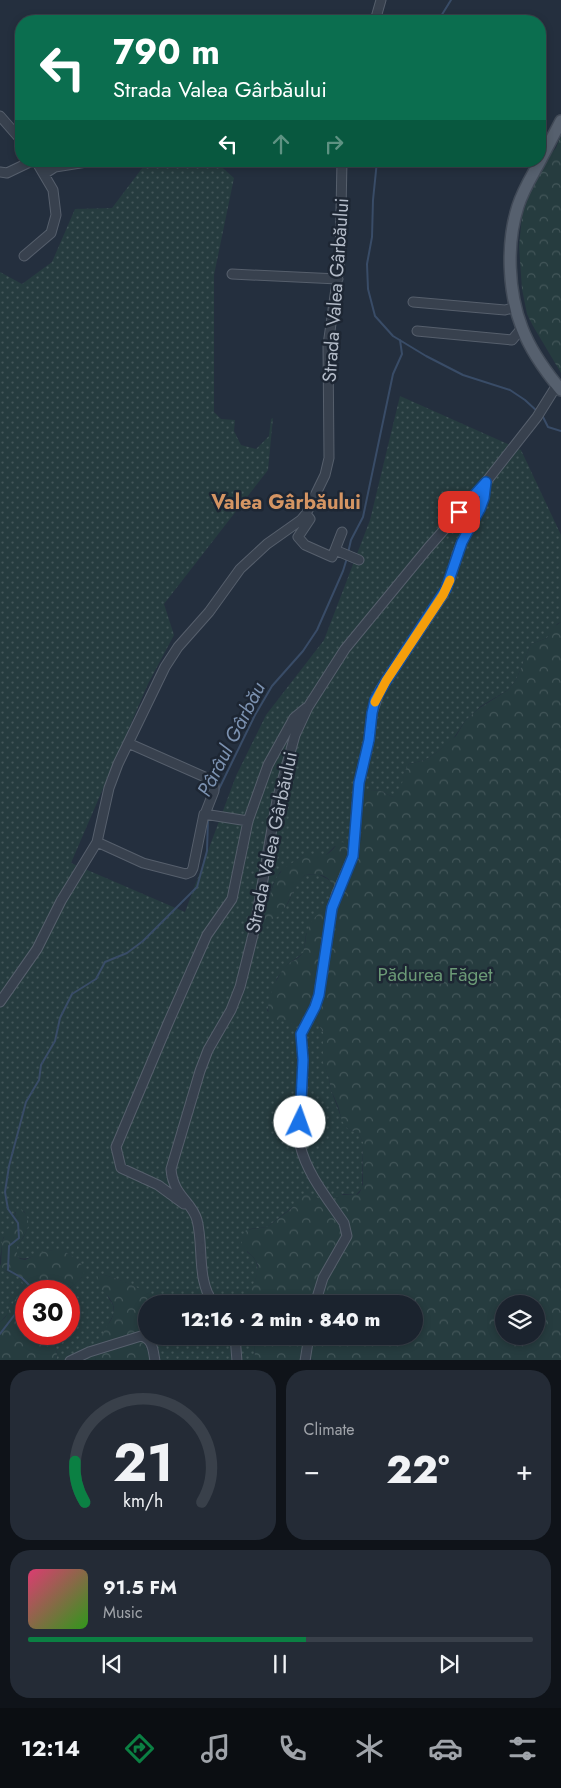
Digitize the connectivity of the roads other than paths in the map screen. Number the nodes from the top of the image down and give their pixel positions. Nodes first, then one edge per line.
1 (381, 0) edge
2 (377, 15) edge
3 (0, 116) edge
4 (561, 121) edge
5 (15, 133) edge
6 (546, 150) edge
7 (20, 167) edge
8 (40, 167) edge
9 (55, 167) edge
10 (342, 167) edge
11 (537, 167) edge
12 (0, 172) edge
13 (44, 174) junction
14 (24, 256) dead end
15 (232, 274) dead end
16 (338, 279) junction
17 (413, 302) dead end
18 (516, 307) junction
19 (522, 328) junction
20 (417, 331) dead end
21 (559, 388) edge
22 (486, 482) junction
23 (306, 514) junction
24 (342, 532) dead end
25 (308, 707) junction
26 (128, 743) junction
27 (207, 814) junction
28 (248, 821) junction
29 (97, 842) junction
30 (0, 1002) edge
31 (192, 1210) junction
32 (210, 1295) edge
33 (318, 1295) edge
34 (236, 1345) edge
35 (308, 1345) edge
36 (70, 1360) edge
37 (155, 1360) edge
38 (237, 1360) edge
39 (306, 1360) edge

1 - 2 street
3 - 5 street
4 - 6 main road
7 - 12 street
8 - 13 street
9 - 13 street
10 - 16 street, Strada Valea Gârbăului
11 - 18 main road
13 - 14 street
15 - 16 street
16 - 23 street, Strada Valea Gârbăului
17 - 18 street
18 - 19 main road
19 - 20 street
19 - 21 main road
21 - 22 street, Strada Valea Gârbăului
22 - 25 street, Strada Valea Gârbăului
22 - 33 street
23 - 24 street
23 - 26 street
25 - 28 street
25 - 31 street, Strada Valea Gârbăului
26 - 27 street
26 - 29 street
27 - 28 street
27 - 29 street
28 - 31 street
29 - 30 street
31 - 32 street, Strada Valea Gârbăului
34 - 38 street
35 - 39 street
36 - 37 street

